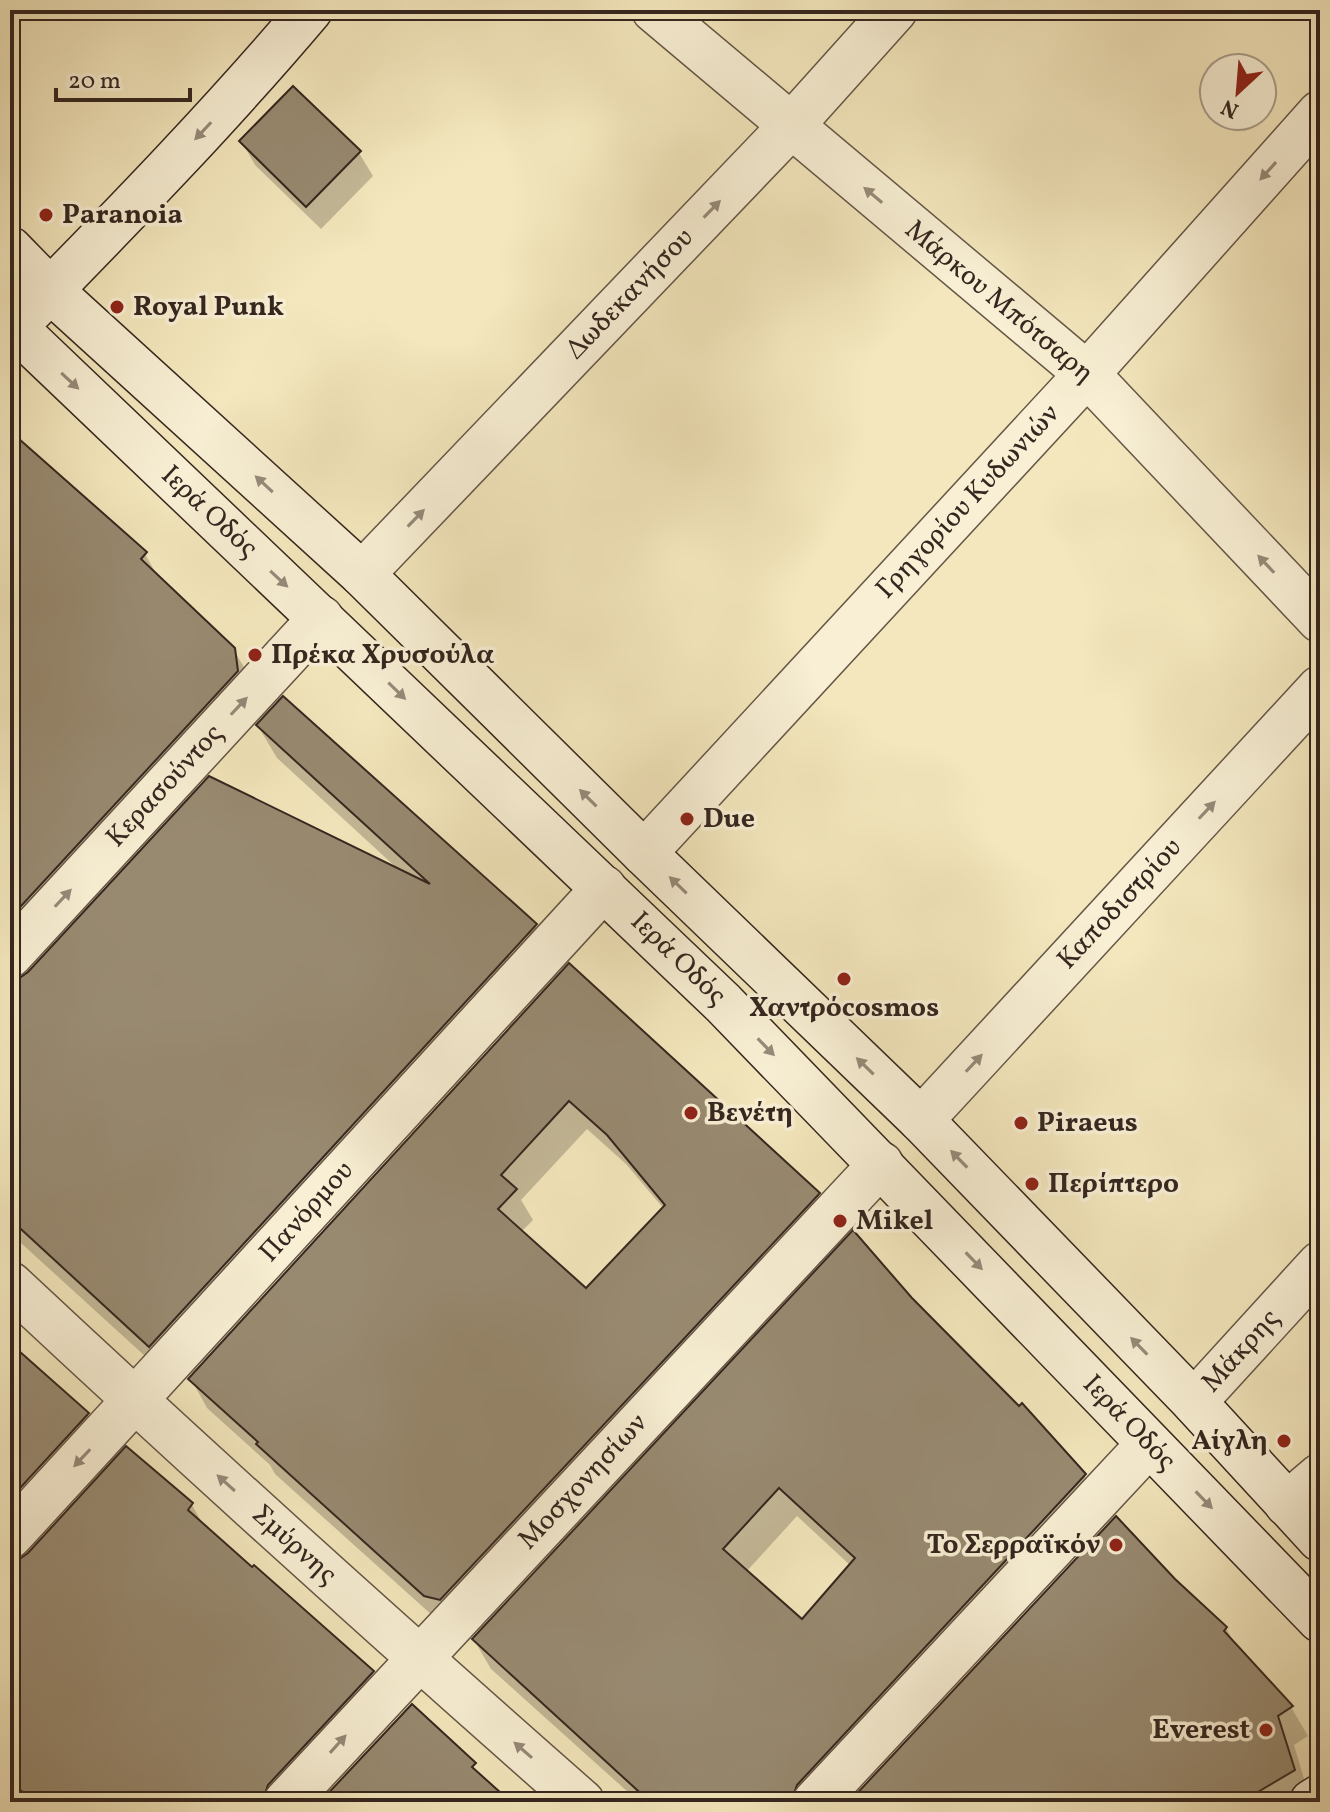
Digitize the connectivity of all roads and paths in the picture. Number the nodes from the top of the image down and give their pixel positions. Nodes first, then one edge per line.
1 (310, 10) edge
2 (654, 10) edge
3 (895, 10) edge
4 (1320, 113) edge
5 (790, 127) junction
6 (10, 249) edge
7 (50, 290) junction
8 (11, 327) edge
9 (1087, 374) junction
10 (362, 574) junction
11 (321, 618) junction
12 (1320, 620) edge
13 (1320, 688) edge
14 (644, 853) junction
15 (604, 888) junction
16 (10, 955) edge
17 (921, 1120) junction
18 (881, 1164) junction
19 (1320, 1264) edge
20 (10, 1284) edge
21 (135, 1401) junction
22 (1194, 1402) junction
23 (1149, 1444) junction
24 (1320, 1476) edge
25 (1287, 1504) junction
26 (10, 1536) edge
27 (1320, 1539) edge
28 (1320, 1620) edge
29 (418, 1658) junction
30 (1320, 1797) edge
31 (286, 1802) edge
32 (582, 1802) edge
33 (815, 1802) edge
34 (1312, 1802) edge

1 -> 7 street
2 - 5 street, Μάρκου Μπότσαρη
3 - 5 street, Δωδεκανήσου
4 -> 9 street, Γρηγορίου Κυδωνιών
9 -> 5 street, Μάρκου Μπότσαρη
10 -> 5 street, Δωδεκανήσου
6 - 7 street, Ιερά Οδός
7 - 8 street
10 -> 7 street, Ιερά Οδός
8 -> 11 street, Ιερά Οδός
12 -> 9 street, Μάρκου Μπότσαρη
9 - 14 street, Γρηγορίου Κυδωνιών
14 -> 10 street, Ιερά Οδός
11 -> 15 street, Ιερά Οδός
16 -> 11 street, Κερασούντος
17 -> 13 street, Καποδιστρίου
17 -> 14 street, Ιερά Οδός
15 -> 18 street, Ιερά Οδός
15 - 21 street, Πανόρμου
22 -> 17 street, Ιερά Οδός
18 -> 23 street, Ιερά Οδός
18 - 29 street, Μοσχονησίων
19 - 22 street, Μάκρης
20 - 21 street, Σμύρνης
21 -> 26 street, Πανόρμου
29 -> 21 street, Σμύρνης
22 - 25 street, Ιερά Οδός
23 -> 28 street, Ιερά Οδός
23 - 33 street
24 - 25 street
25 - 27 street, Ιερά Οδός
31 -> 29 street, Μοσχονησίων
32 -> 29 street, Σμύρνης
30 - 34 street

